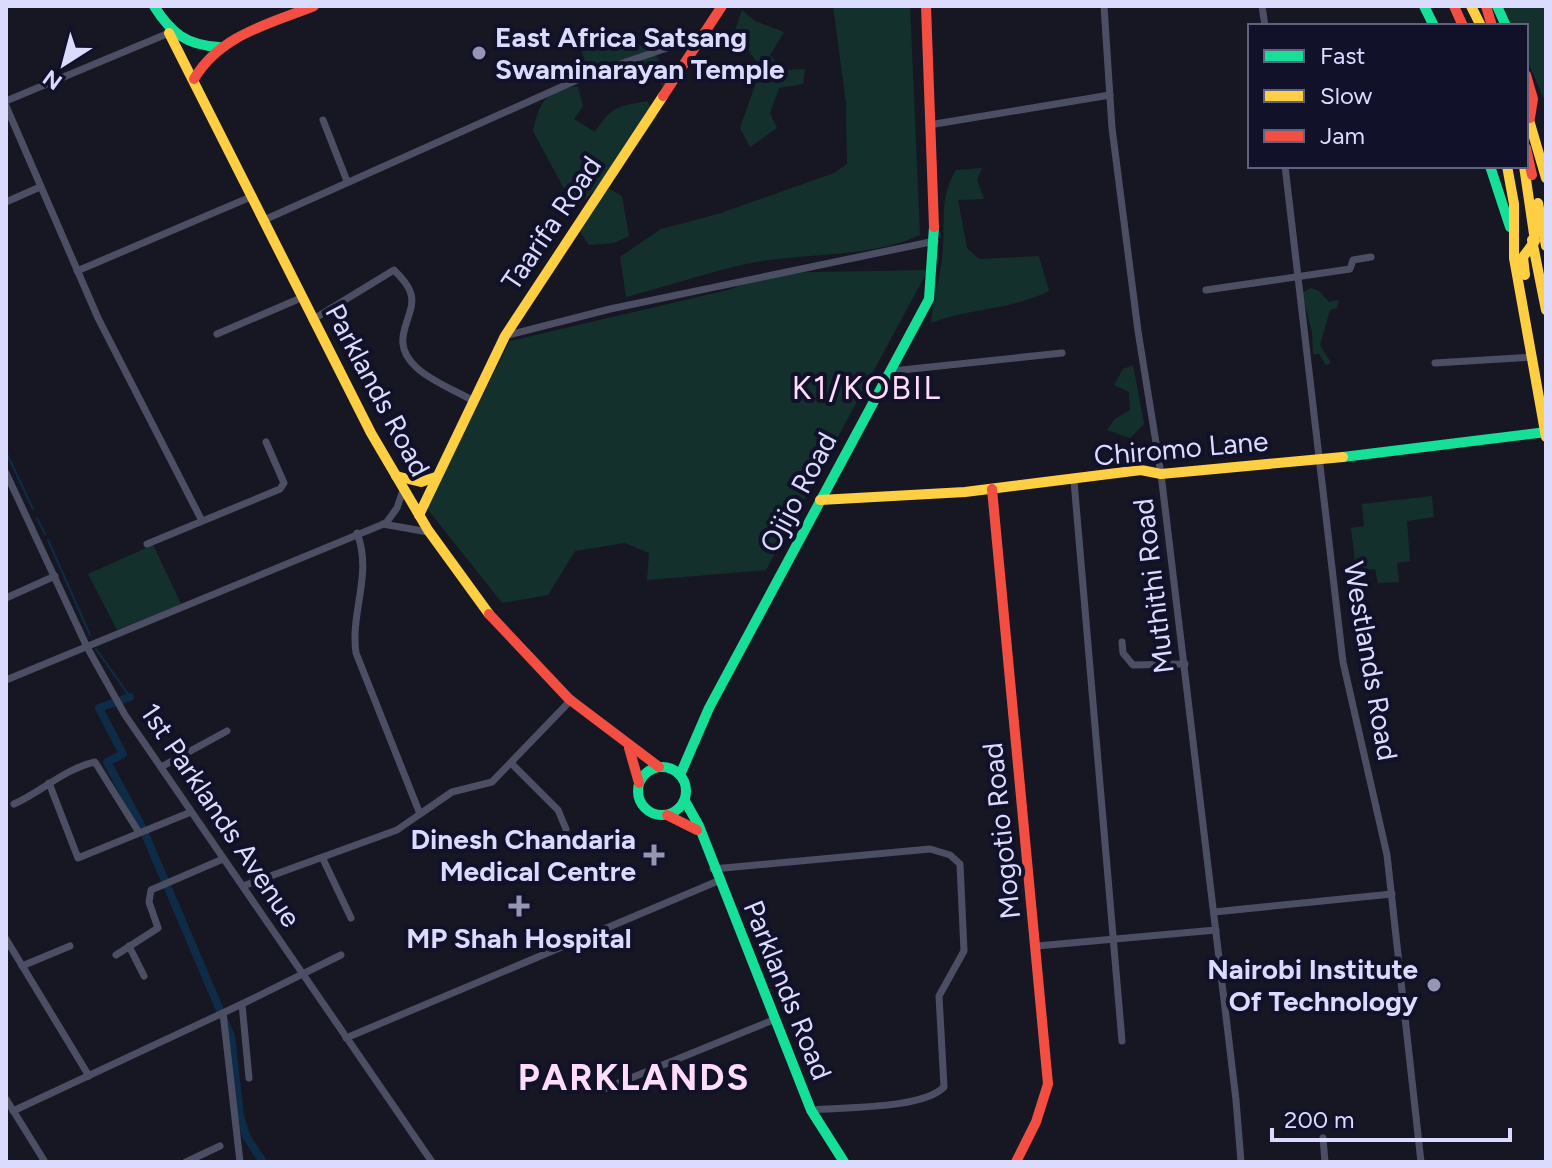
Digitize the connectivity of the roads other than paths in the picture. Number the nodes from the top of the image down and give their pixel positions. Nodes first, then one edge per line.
1 (154, 6) edge
2 (314, 6) edge
3 (722, 6) edge
4 (926, 6) edge
5 (1104, 6) edge
6 (1424, 6) edge
7 (1433, 24) edge
8 (169, 33) junction
9 (702, 36) junction
10 (219, 47) junction
11 (194, 79) junction
12 (1528, 82) edge
13 (1110, 95) junction
14 (6, 104) edge
15 (1528, 114) edge
16 (323, 120) dead end
17 (929, 125) junction
18 (1539, 151) junction
19 (1528, 153) edge
20 (1528, 158) edge
21 (1285, 168) edge
22 (1491, 168) edge
23 (1507, 168) edge
24 (1521, 168) edge
25 (1521, 168) edge
26 (1546, 178) edge
27 (347, 181) junction
28 (40, 187) junction
29 (253, 196) junction
30 (6, 202) edge
31 (264, 220) junction
32 (935, 241) junction
33 (1546, 246) edge
34 (1371, 257) dead end
35 (77, 271) junction
36 (1297, 279) junction
37 (1206, 290) dead end
38 (301, 298) junction
39 (1546, 310) edge
40 (312, 320) junction
41 (217, 334) dead end
42 (505, 336) junction
43 (1530, 339) junction
44 (1062, 353) dead end
45 (1533, 357) junction
46 (1435, 363) dead end
47 (892, 371) junction
48 (1546, 388) edge
49 (472, 400) junction
50 (1546, 435) edge
51 (266, 442) dead end
52 (1318, 460) junction
53 (6, 473) edge
54 (1161, 474) junction
55 (396, 476) junction
56 (436, 477) junction
57 (1074, 481) junction
58 (992, 489) junction
59 (403, 490) junction
60 (820, 500) junction
61 (419, 515) junction
62 (201, 519) junction
63 (381, 523) junction
64 (357, 533) junction
65 (430, 533) junction
66 (147, 544) dead end
67 (55, 576) junction
68 (6, 598) edge
69 (1122, 642) dead end
70 (87, 647) junction
71 (1185, 664) junction
72 (6, 680) edge
73 (572, 699) junction
74 (227, 731) dead end
75 (629, 748) junction
76 (687, 756) junction
77 (511, 763) junction
78 (161, 767) junction
79 (662, 767) junction
80 (680, 775) junction
81 (49, 783) junction
82 (639, 783) junction
83 (685, 801) junction
84 (14, 804) dead end
85 (191, 812) junction
86 (420, 814) junction
87 (667, 815) junction
88 (566, 829) dead end
89 (697, 830) junction
90 (138, 831) junction
91 (223, 859) junction
92 (323, 859) junction
93 (713, 869) junction
94 (718, 881) junction
95 (243, 886) junction
96 (1392, 894) junction
97 (1214, 912) junction
98 (351, 918) dead end
99 (1216, 930) junction
100 (6, 939) edge
101 (1115, 940) junction
102 (70, 946) dead end
103 (129, 946) junction
104 (1037, 946) junction
105 (116, 955) dead end
106 (341, 955) dead end
107 (22, 966) junction
108 (301, 973) junction
109 (144, 976) dead end
110 (242, 1004) junction
111 (223, 1013) junction
112 (773, 1020) junction
113 (346, 1038) junction
114 (1122, 1041) dead end
115 (89, 1076) junction
116 (249, 1078) dead end
117 (604, 1089) dead end
118 (6, 1099) edge
119 (811, 1110) junction
120 (13, 1111) junction
121 (1323, 1138) dead end
122 (220, 1146) dead end
123 (45, 1162) edge
124 (186, 1162) edge
125 (240, 1162) edge
126 (432, 1162) edge
127 (844, 1162) edge
128 (1016, 1162) edge
129 (1241, 1162) edge
130 (1325, 1162) edge
131 (1421, 1162) edge

1 - 8 main road, Parklands Road
2 - 10 main road
3 - 9 main road, Taarifa Road
4 - 17 main road, Ojijo Road
5 - 13 street, Muthithi Road
6 - 7 main road
8 - 10 main road
8 - 11 main road, Parklands Road
8 - 14 street
9 - 27 street
9 - 42 main road, Taarifa Road
10 - 11 main road
11 - 29 main road, Parklands Road
12 - 15 main road
13 - 17 street
13 - 54 street, Muthithi Road
14 - 28 street
15 - 18 main road
16 - 27 street
17 - 32 main road, Ojijo Road
18 - 19 main road
18 - 26 main road
20 - 33 main road
21 - 36 street, Westlands Road
22 - 48 main road
23 - 43 main road
24 - 43 main road
25 - 39 main road
27 - 31 street
28 - 30 street
28 - 35 street
29 - 31 main road, Parklands Road
29 - 35 street
31 - 38 main road, Parklands Road
32 - 42 street
32 - 47 main road, Ojijo Road
34 - 36 street
35 - 62 street
36 - 37 street
36 - 52 street, Westlands Road
38 - 40 main road, Parklands Road
38 - 41 street
40 - 49 street
40 - 55 main road, Parklands Road
42 - 49 main road, Taarifa Road
43 - 45 main road
44 - 47 street
45 - 46 street
45 - 50 main road
47 - 60 main road, Ojijo Road
49 - 56 main road, Taarifa Road
50 - 52 main road, Chiromo Lane
51 - 62 street
52 - 54 main road, Chiromo Lane
52 - 96 street, Westlands Road
53 - 67 street, 1st Parklands Avenue
54 - 57 main road, Chiromo Lane
54 - 71 street, Muthithi Road
55 - 56 main road
55 - 59 main road, Parklands Road
56 - 61 main road, Taarifa Road
57 - 58 main road, Chiromo Lane
57 - 101 street
58 - 60 main road, Chiromo Lane
58 - 104 main road, Mogotio Road
59 - 61 main road, Parklands Road
59 - 63 street
60 - 76 main road, Ojijo Road
61 - 65 main road, Parklands Road
62 - 66 street
63 - 64 street
63 - 65 street
64 - 70 street
64 - 86 street
65 - 73 main road, Parklands Road
67 - 68 street
67 - 70 street, 1st Parklands Avenue
69 - 71 street
70 - 72 street
70 - 78 street, 1st Parklands Avenue
71 - 97 street, Muthithi Road
73 - 75 main road, Parklands Road
73 - 77 street
74 - 78 street
75 - 79 main road, Parklands Road
75 - 82 main road
76 - 79 main road
76 - 80 main road, Ojijo Road
77 - 86 street
77 - 88 street
78 - 85 street, 1st Parklands Avenue
79 - 80 main road
79 - 82 main road
80 - 83 main road
81 - 84 street
81 - 90 street
81 - 90 street
82 - 87 main road
83 - 87 main road
83 - 89 main road, Parklands Road
85 - 90 street
85 - 91 street, 1st Parklands Avenue
86 - 92 street
87 - 89 main road
89 - 93 main road, Parklands Road
91 - 95 street, 1st Parklands Avenue
91 - 103 street
92 - 95 street
92 - 98 street
93 - 94 main road, Parklands Road
93 - 119 street
94 - 112 main road, Parklands Road
94 - 113 street
95 - 108 street, 1st Parklands Avenue
96 - 97 street
96 - 131 street, Westlands Road
97 - 99 street, Muthithi Road
99 - 101 street
99 - 129 street, Muthithi Road
100 - 107 street
101 - 104 street
101 - 114 street
102 - 107 street
103 - 105 street
103 - 109 street
104 - 128 main road, Mogotio Road
106 - 108 street
107 - 115 street
108 - 110 street
108 - 113 street, 1st Parklands Avenue
110 - 111 street
110 - 116 street
111 - 115 street
111 - 125 street
112 - 117 street
112 - 119 main road, Parklands Road
113 - 126 street, 1st Parklands Avenue
115 - 120 street
118 - 120 street
119 - 127 main road, Parklands Road
120 - 123 street
121 - 130 street
122 - 124 street

